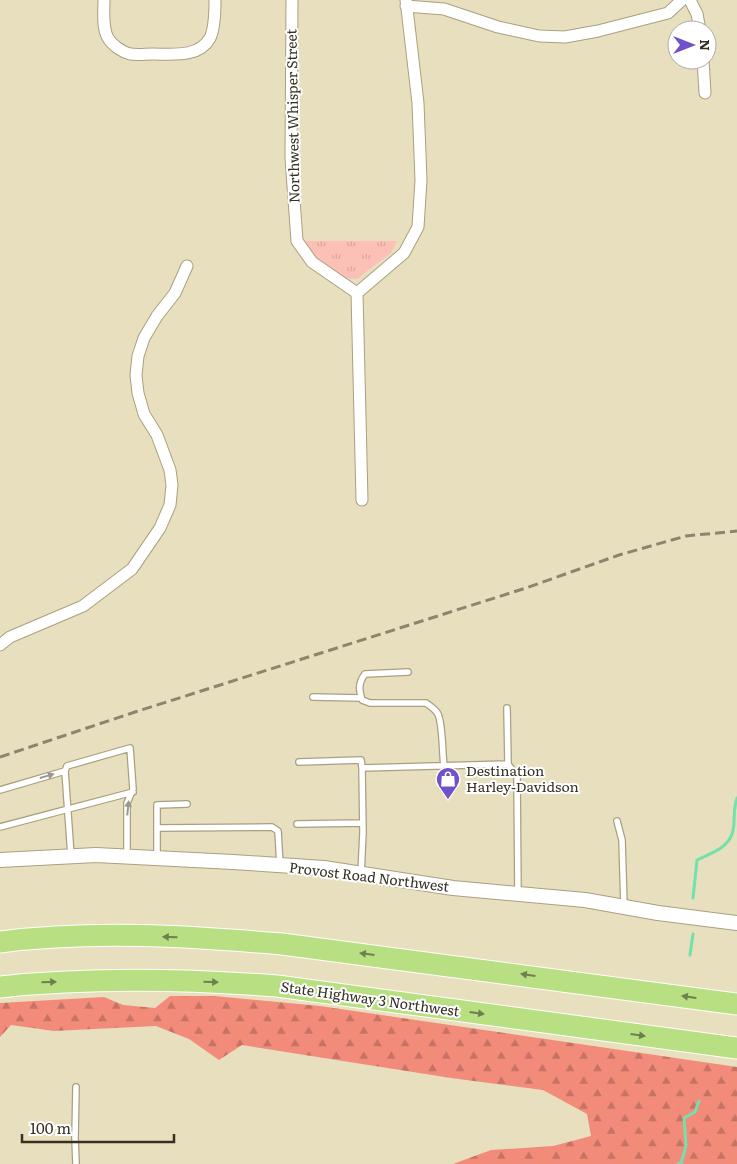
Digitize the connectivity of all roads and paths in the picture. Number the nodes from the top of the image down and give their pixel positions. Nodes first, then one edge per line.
1 (104, 0) edge
2 (215, 0) edge
3 (292, 0) edge
4 (682, 0) edge
5 (690, 0) edge
6 (406, 3) edge
7 (698, 20) edge
8 (704, 70) edge
9 (705, 94) dead end
10 (187, 266) dead end
11 (357, 293) junction
12 (362, 500) dead end
13 (0, 645) edge
14 (408, 672) dead end
15 (313, 697) dead end
16 (361, 698) junction
17 (507, 708) dead end
18 (299, 762) dead end
19 (508, 764) junction
20 (444, 766) junction
21 (362, 768) junction
22 (65, 771) junction
23 (0, 790) edge
24 (132, 792) junction
25 (187, 804) dead end
26 (67, 810) junction
27 (616, 822) dead end
28 (297, 824) dead end
29 (363, 824) junction
30 (0, 827) edge
31 (157, 828) junction
32 (70, 856) junction
33 (127, 856) junction
34 (157, 858) junction
35 (0, 860) edge
36 (280, 865) junction
37 (361, 874) junction
38 (518, 894) junction
39 (624, 907) junction
40 (737, 923) edge
41 (0, 942) edge
42 (0, 987) edge
43 (737, 1004) edge
44 (737, 1048) edge
45 (76, 1086) dead end
46 (76, 1164) edge

1 - 2 street
3 - 11 street, Northwest Whisper Street
4 - 6 street
5 - 7 street
6 - 11 street
8 - 9 street
10 - 13 street
11 - 12 street
14 - 16 lane
15 - 16 lane
16 - 20 lane
17 - 19 lane
18 - 21 lane
19 - 20 lane
19 - 38 lane
20 - 21 lane
21 - 29 lane
23 -> 22 lane
22 - 24 lane
22 - 26 lane
24 - 26 lane
33 -> 24 lane
25 - 31 lane
26 - 30 lane
26 - 32 lane
27 - 39 lane
28 - 29 lane
29 - 37 lane
31 - 34 lane
31 - 36 lane
32 - 33 street, Provost Road Northwest
32 - 35 street, Provost Road Northwest
33 - 34 street, Provost Road Northwest
34 - 36 street, Provost Road Northwest
36 - 37 street, Provost Road Northwest
37 - 38 street, Provost Road Northwest
38 - 39 street, Provost Road Northwest
39 - 40 street, Provost Road Northwest
43 -> 41 highway
42 -> 44 highway, State Highway 3 Northwest
45 - 46 lane

